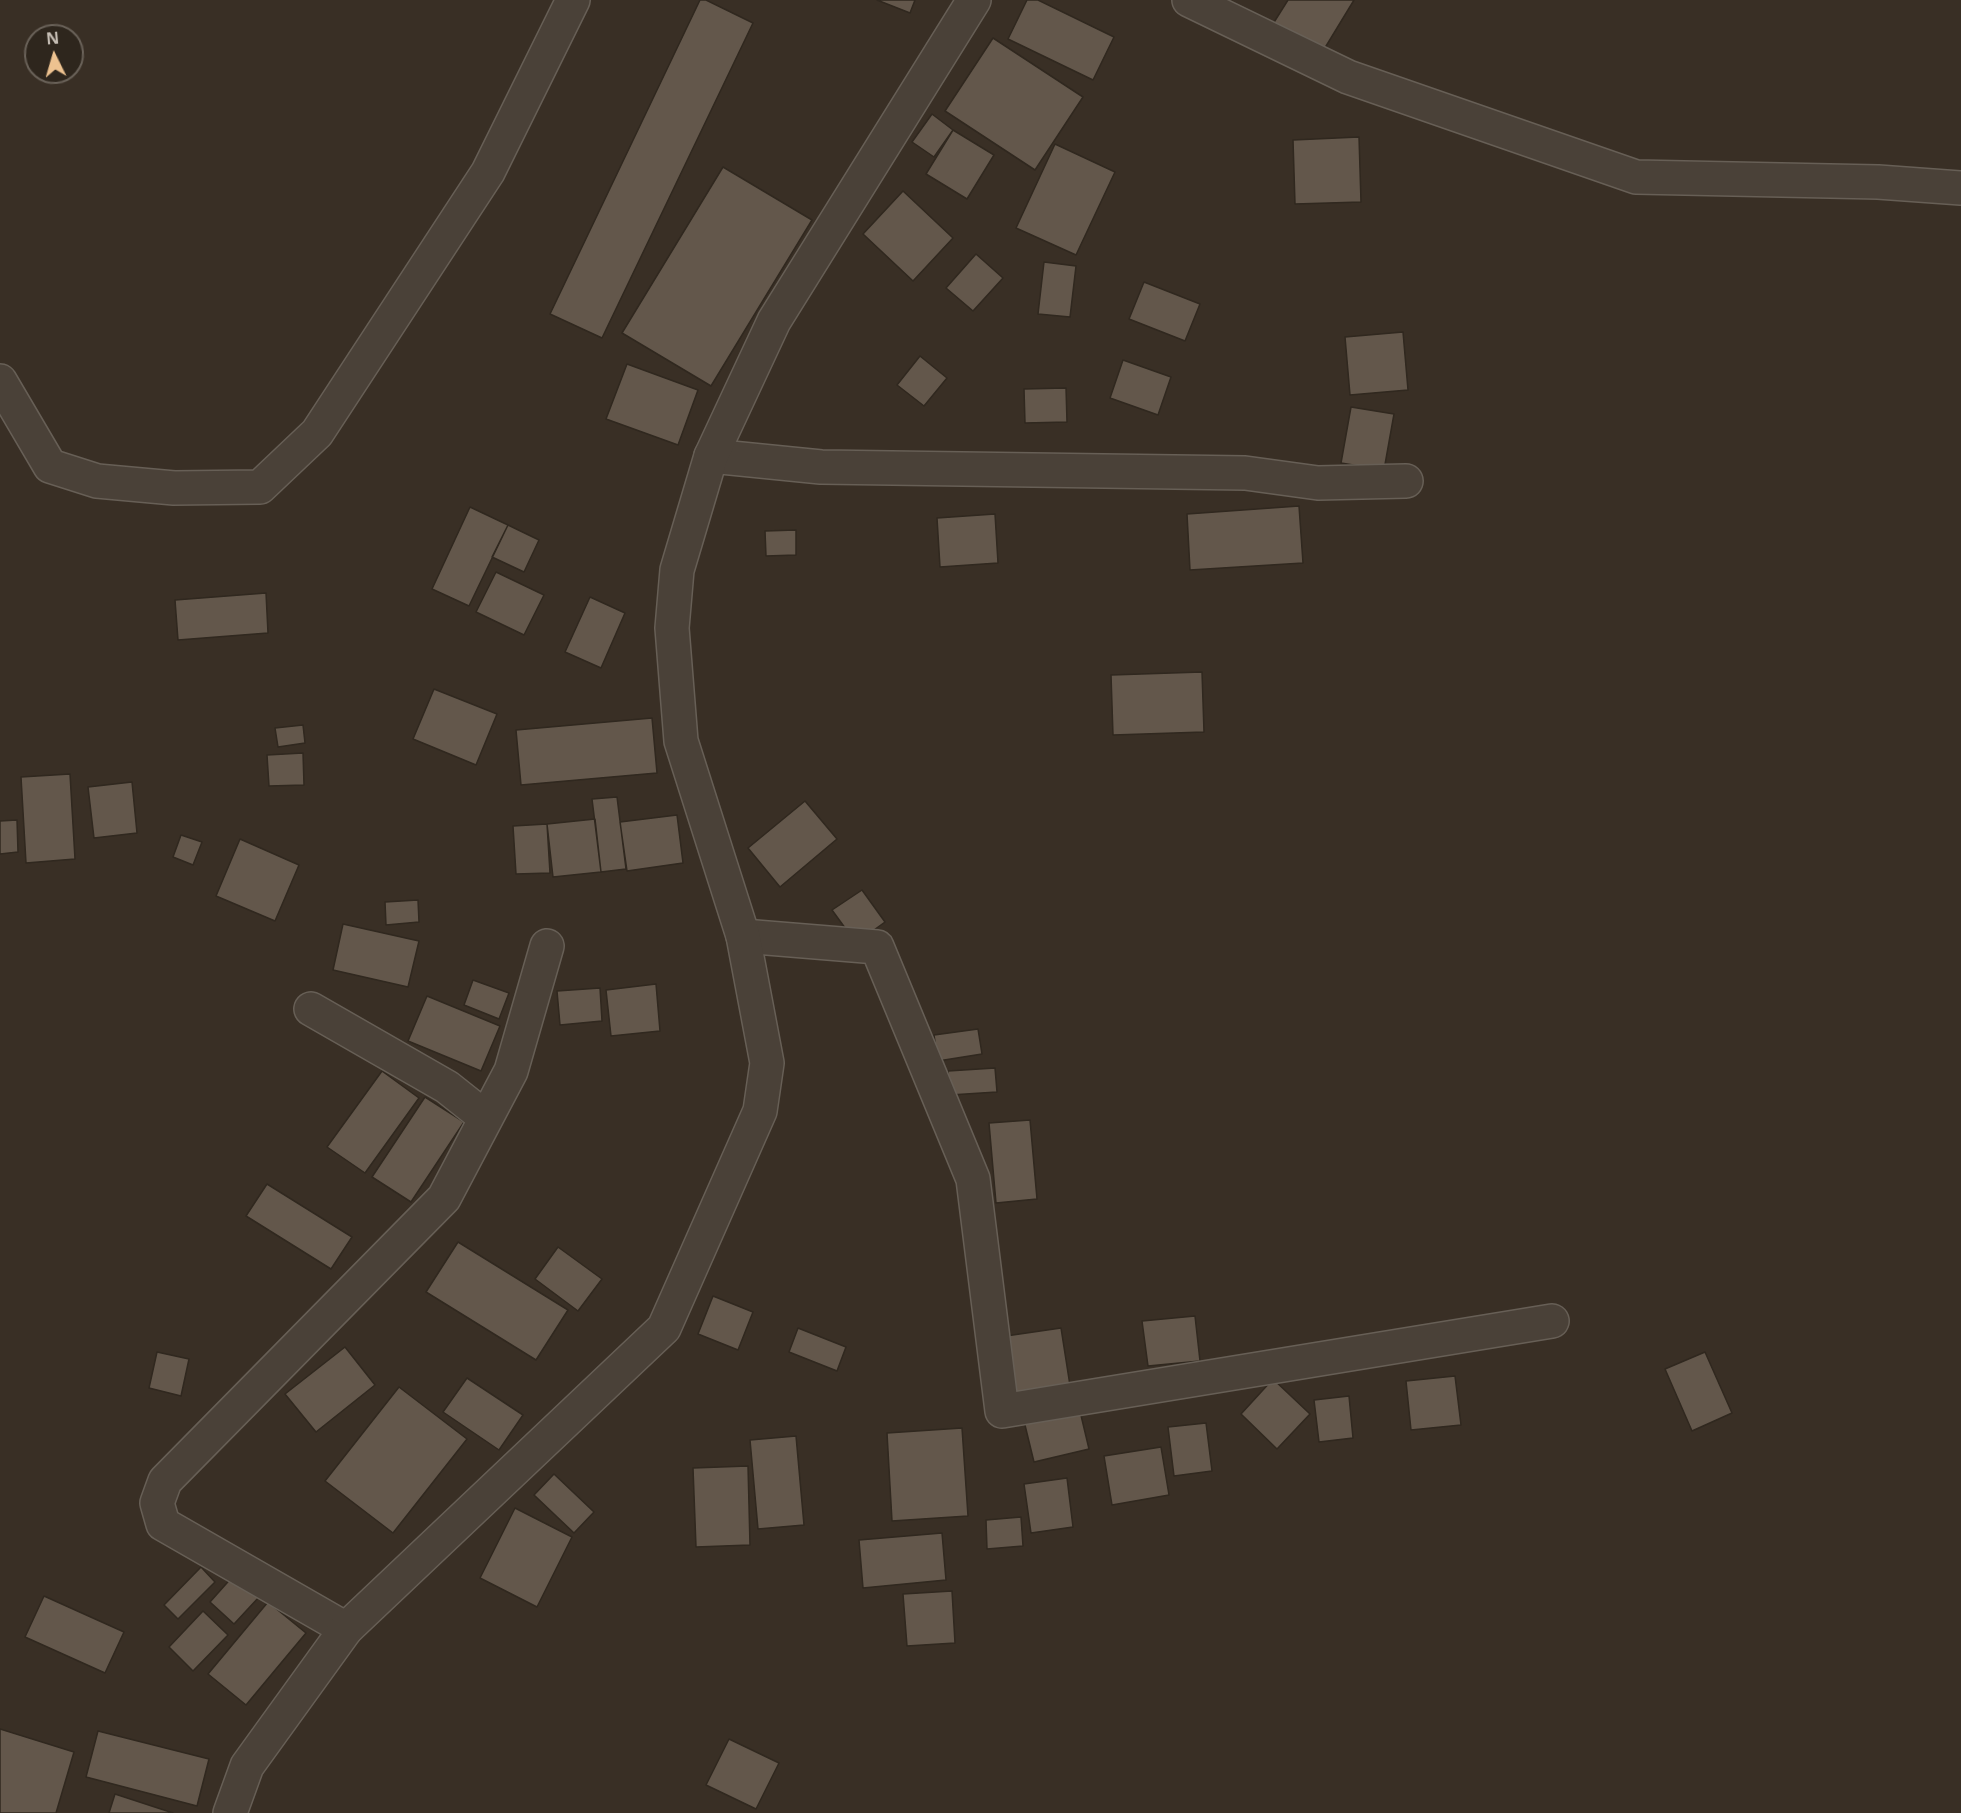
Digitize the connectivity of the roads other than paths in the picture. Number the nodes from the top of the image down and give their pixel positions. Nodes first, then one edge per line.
1 (573, 0) edge
2 (974, 0) edge
3 (1189, 0) edge
4 (1961, 189) edge
5 (0, 381) edge
6 (711, 456) junction
7 (1407, 481) dead end
8 (743, 936) junction
9 (547, 946) dead end
10 (311, 1010) dead end
11 (486, 1118) junction
12 (1552, 1321) dead end
13 (346, 1629) junction
14 (230, 1813) edge

1 - 5 street
2 - 6 street
3 - 4 street
6 - 7 street
6 - 8 street
8 - 12 street
8 - 13 street
9 - 11 street
10 - 11 street
11 - 13 street
13 - 14 street

